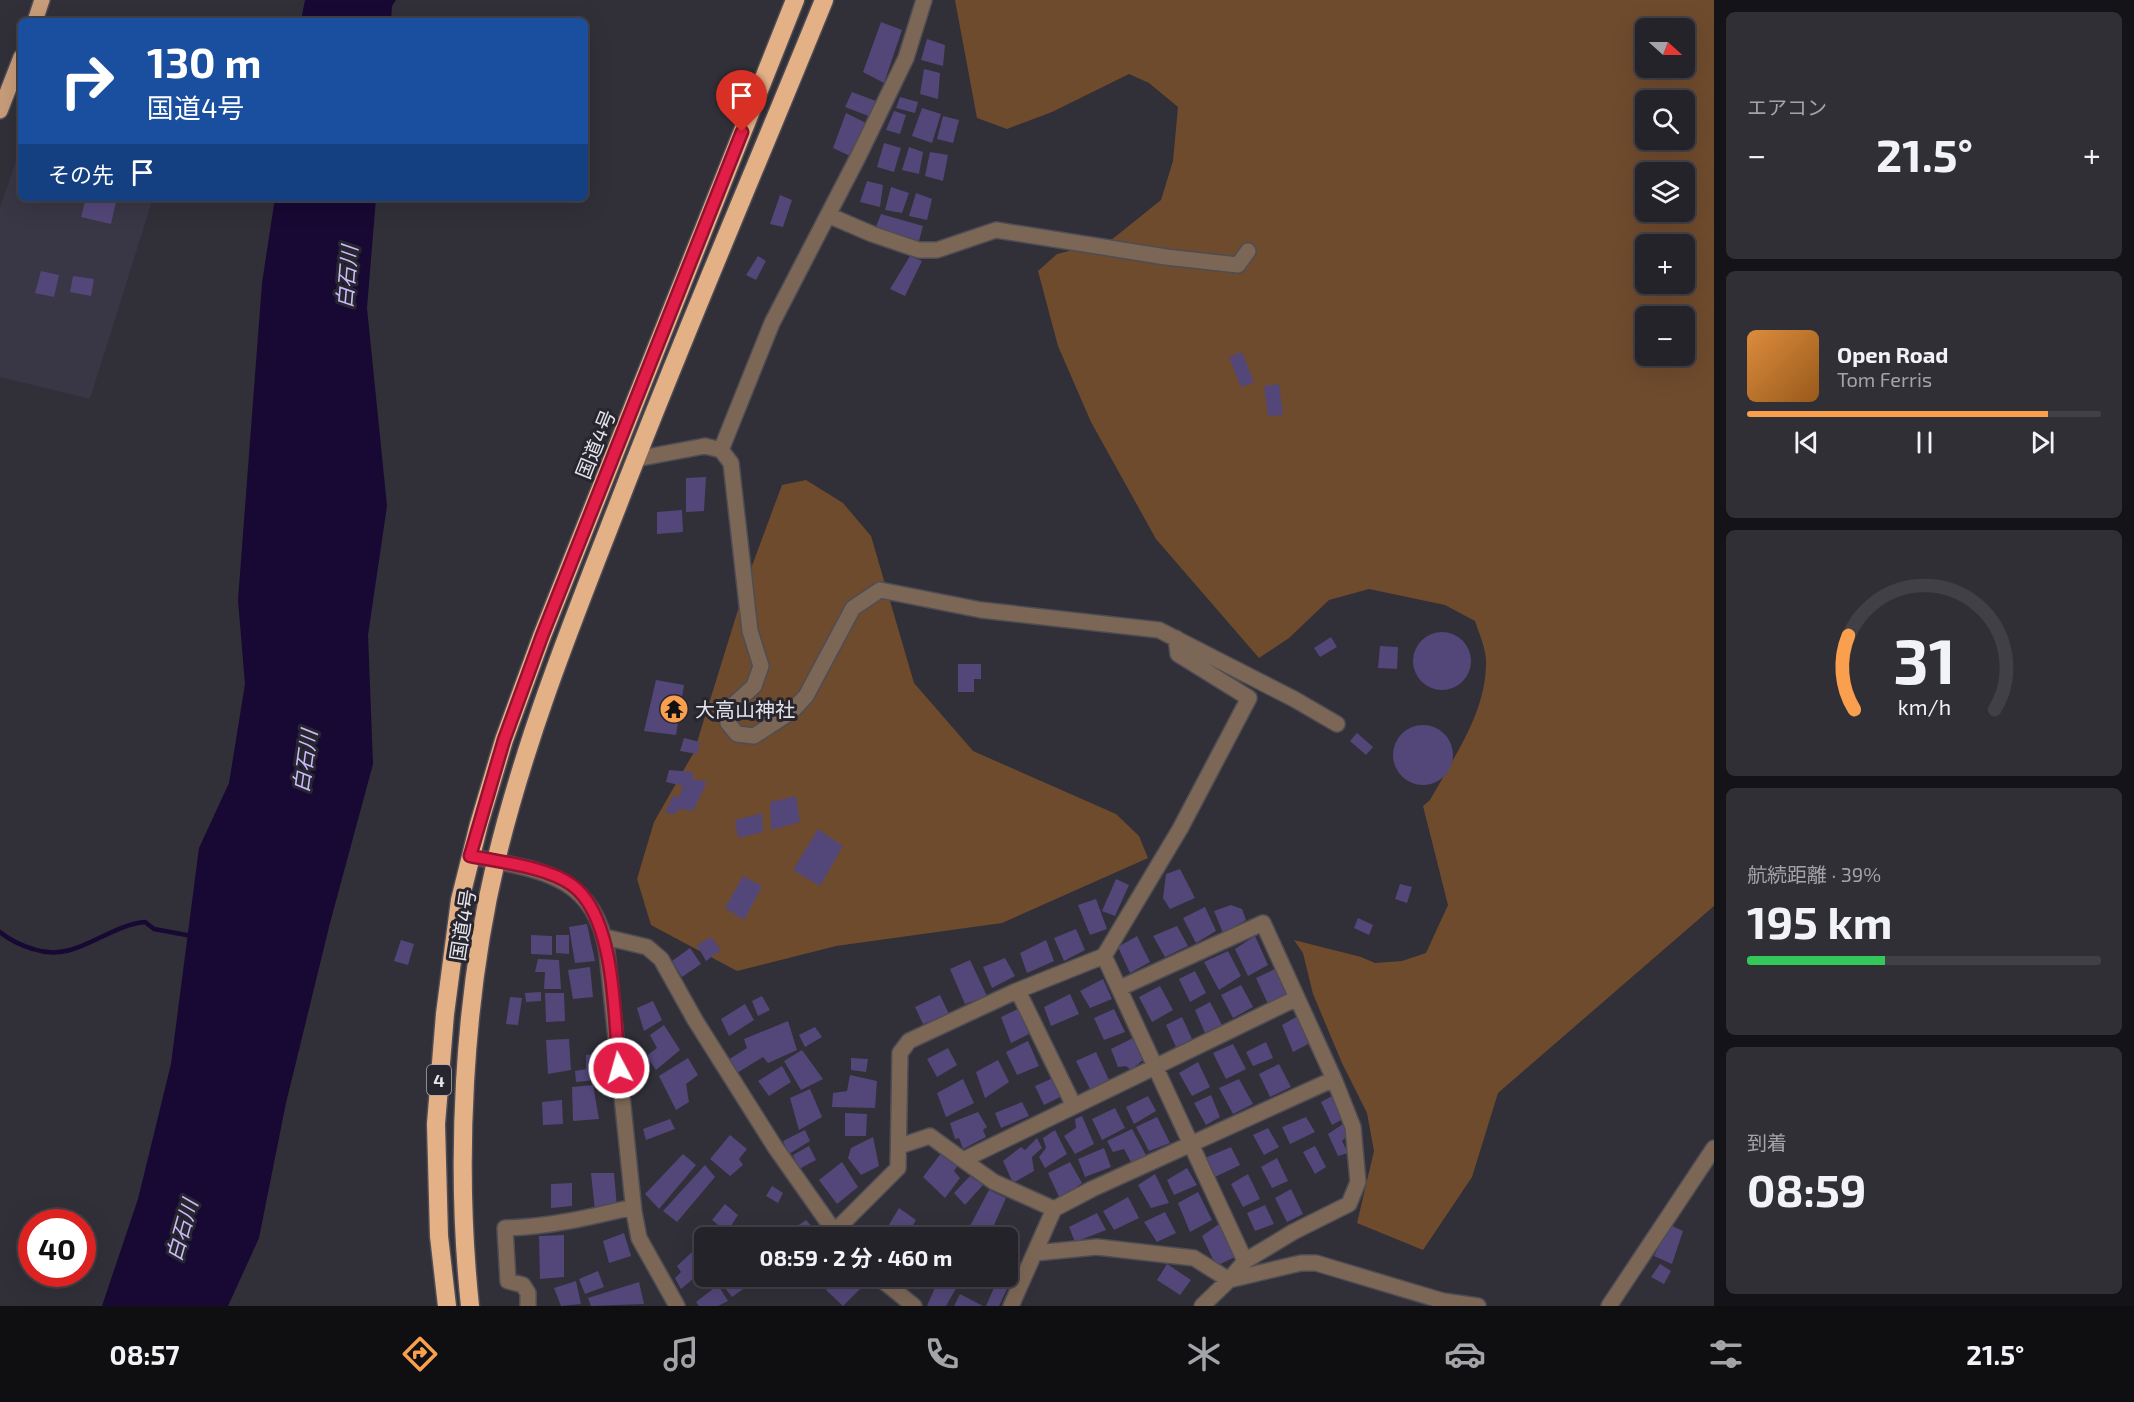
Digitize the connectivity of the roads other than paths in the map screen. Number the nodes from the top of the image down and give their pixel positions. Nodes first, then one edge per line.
1 (42, 0) edge
2 (795, 0) edge
3 (824, 0) edge
4 (924, 0) edge
5 (35, 18) edge
6 (18, 65) edge
7 (0, 111) edge
8 (828, 215) junction
9 (1248, 251) dead end
10 (721, 450) junction
11 (636, 459) junction
12 (1176, 638) junction
13 (1337, 724) dead end
14 (470, 856) junction
15 (496, 862) junction
16 (605, 937) junction
17 (1104, 956) junction
18 (1120, 988) junction
19 (1018, 991) junction
20 (1298, 998) junction
21 (1155, 1067) junction
22 (1334, 1079) junction
23 (1074, 1106) junction
24 (1191, 1145) junction
25 (900, 1146) junction
26 (1714, 1148) edge
27 (963, 1160) junction
28 (633, 1207) junction
29 (1054, 1209) junction
30 (830, 1227) edge
31 (843, 1227) edge
32 (1035, 1253) junction
33 (1245, 1261) junction
34 (1229, 1280) junction
35 (891, 1287) edge
36 (447, 1306) edge
37 (470, 1306) edge
38 (528, 1306) edge
39 (677, 1306) edge
40 (914, 1306) edge
41 (1011, 1306) edge
42 (1202, 1306) edge
43 (1478, 1306) edge
44 (1609, 1306) edge

1 - 5 main road
2 - 14 highway, 国道4号 / 4
3 - 11 highway, 国道4号 / 4
4 - 8 street
6 - 7 main road
8 - 9 street
8 - 10 street
10 - 11 street
10 - 12 street
11 - 15 highway, 国道4号 / 4
12 - 13 street
12 - 17 street
14 - 15 street
14 - 36 highway, 国道4号 / 4
15 - 16 street
15 - 37 highway, 国道4号 / 4
16 - 28 street
16 - 30 street
17 - 18 street
17 - 19 street
18 - 20 street
18 - 21 street
19 - 23 street
19 - 25 street
20 - 21 street
20 - 22 street
21 - 23 street
21 - 24 street
22 - 24 street
22 - 33 street
23 - 27 street
24 - 29 street
24 - 33 street
25 - 27 street
25 - 31 street
26 - 44 street
27 - 29 street
28 - 38 street
28 - 39 street
29 - 32 street
32 - 34 street
32 - 41 street
33 - 34 street
34 - 42 street
34 - 43 street
35 - 40 street

